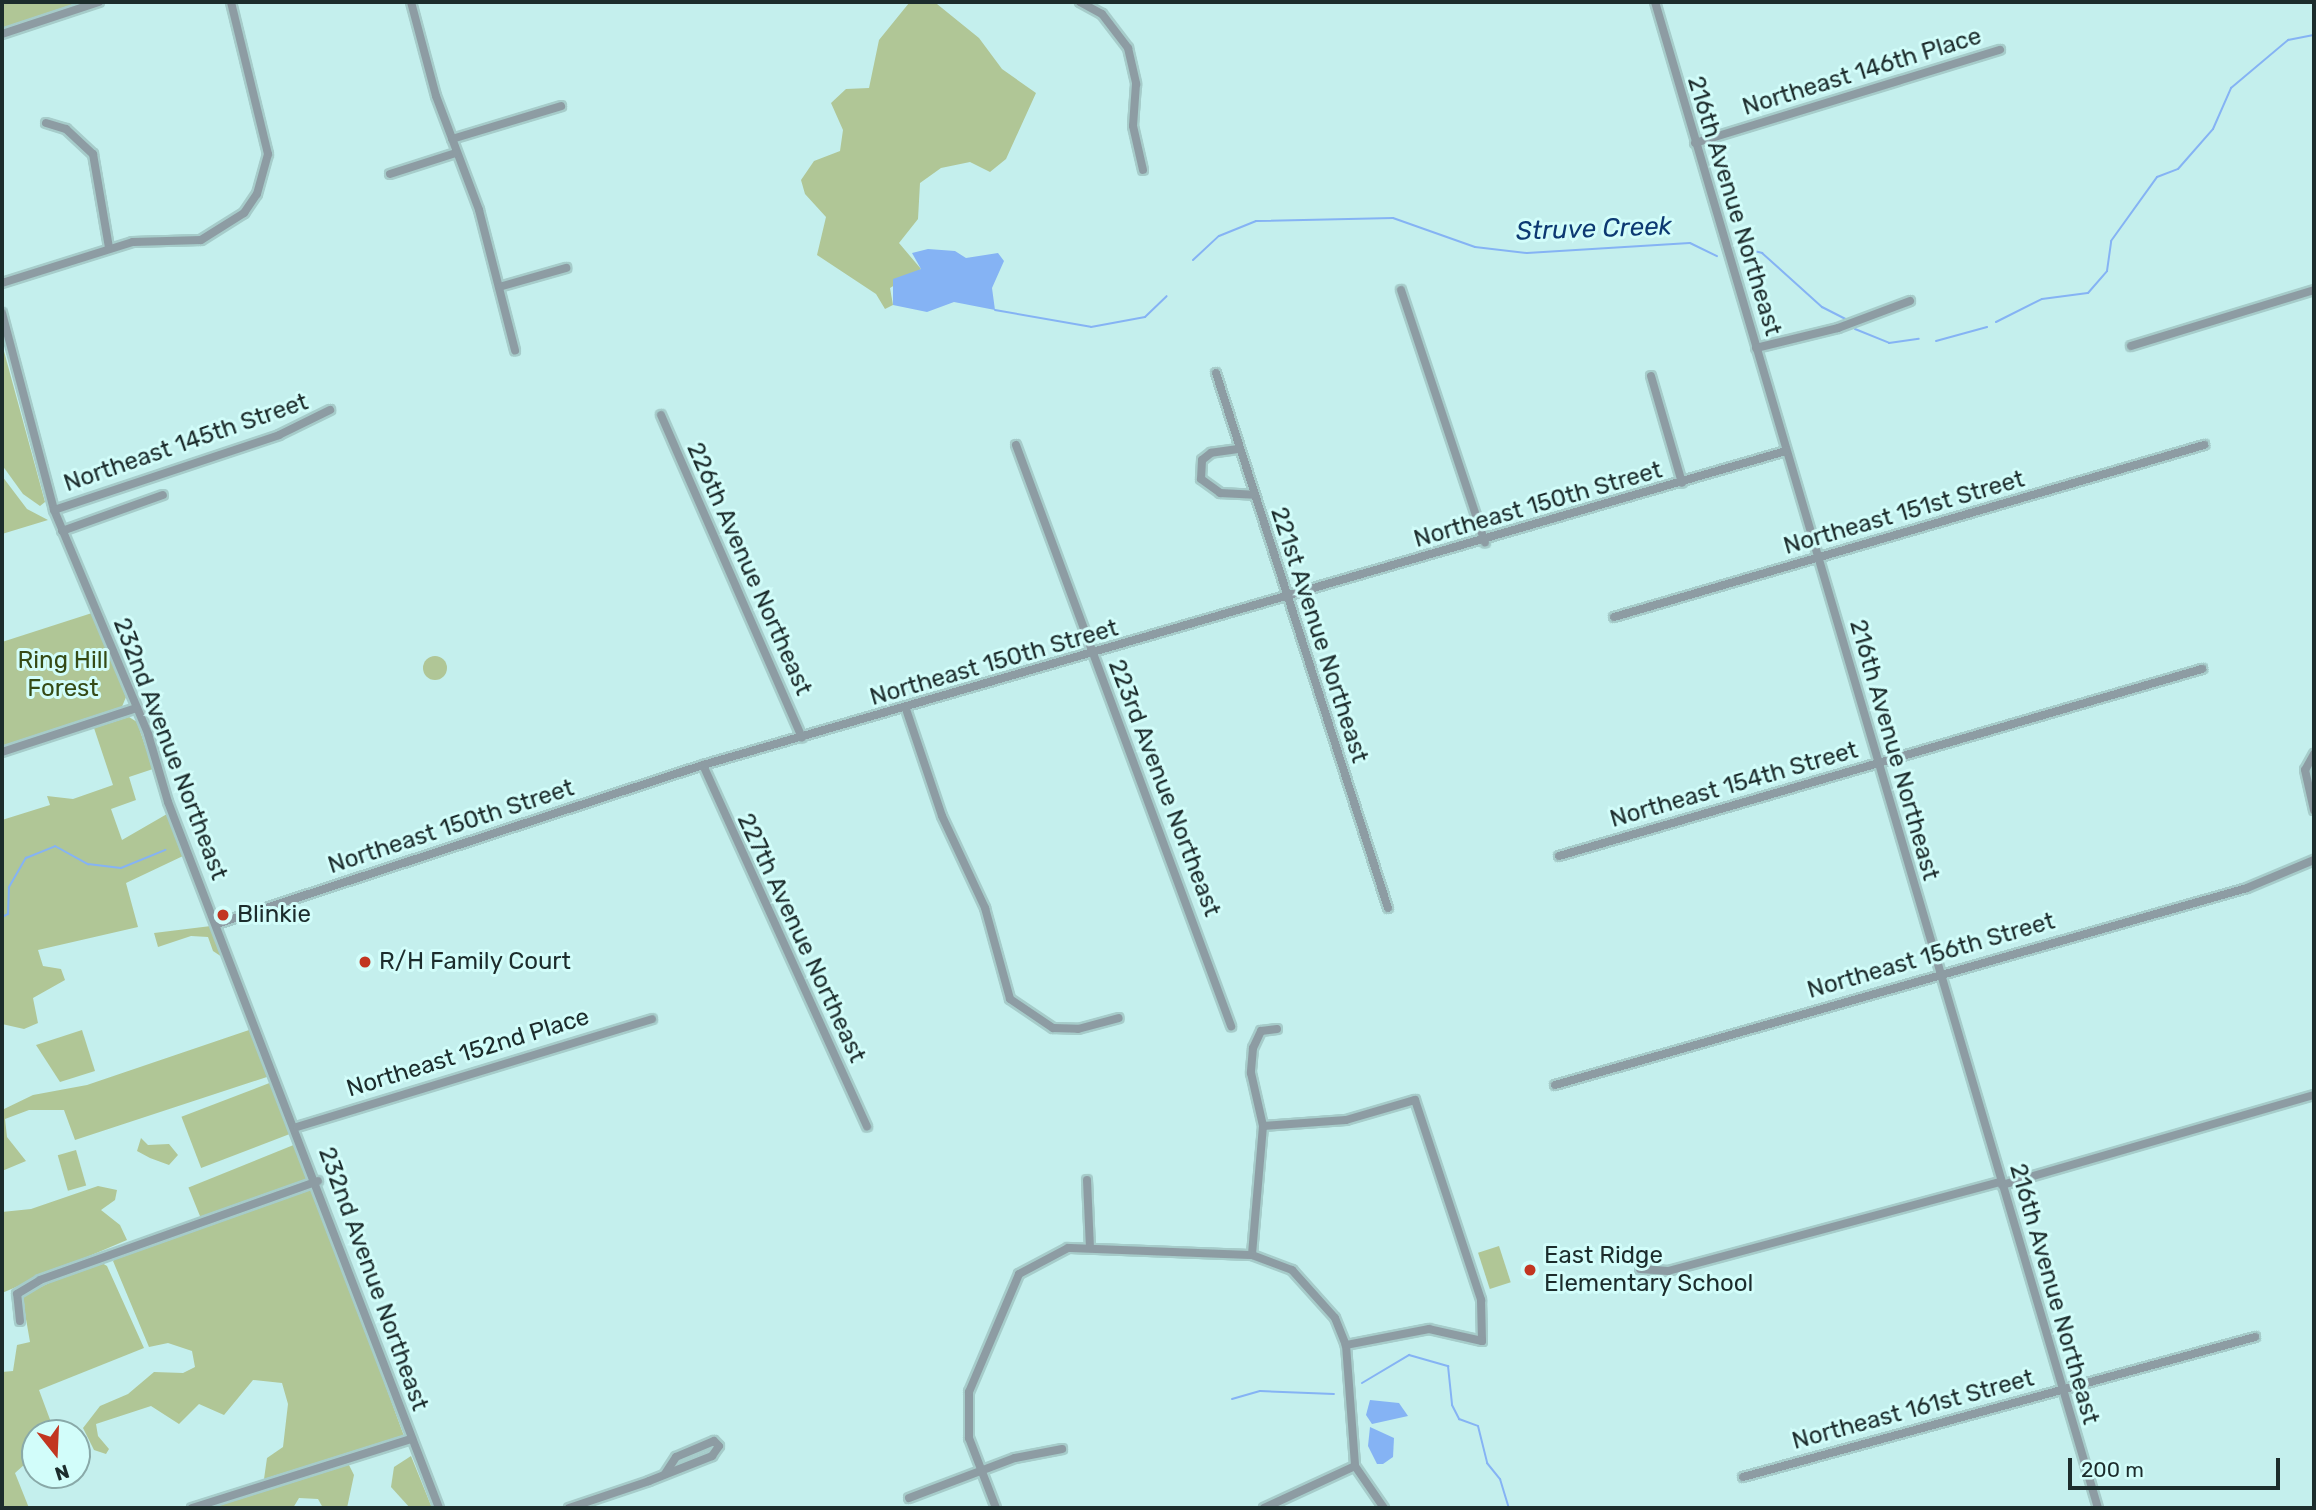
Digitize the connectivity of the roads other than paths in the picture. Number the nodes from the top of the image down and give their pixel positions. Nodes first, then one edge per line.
1 (99, 2) edge
2 (231, 2) edge
3 (411, 2) edge
4 (1655, 2) edge
5 (1083, 3) edge
6 (2, 34) edge
7 (2000, 50) dead end
8 (561, 106) dead end
9 (46, 123) dead end
10 (452, 139) junction
11 (1695, 143) junction
12 (456, 153) junction
13 (1143, 170) dead end
14 (390, 174) dead end
15 (109, 248) junction
16 (566, 268) dead end
17 (2, 283) edge
18 (499, 287) junction
19 (2314, 289) edge
20 (1401, 290) dead end
21 (1910, 301) dead end
22 (2, 313) edge
23 (2131, 345) dead end
24 (1756, 348) junction
25 (516, 350) dead end
26 (1216, 373) dead end
27 (1651, 376) dead end
28 (330, 410) dead end
29 (661, 415) dead end
30 (2204, 445) dead end
31 (1016, 446) dead end
32 (1238, 449) junction
33 (1786, 451) junction
34 (1682, 483) junction
35 (163, 495) dead end
36 (1254, 495) junction
37 (54, 510) junction
38 (62, 531) junction
39 (1485, 542) junction
40 (1817, 557) junction
41 (1289, 596) junction
42 (1614, 617) dead end
43 (1092, 654) junction
44 (2203, 669) dead end
45 (137, 708) junction
46 (906, 709) junction
47 (802, 738) junction
48 (2, 752) edge
49 (2314, 754) edge
50 (1878, 764) junction
51 (703, 765) junction
52 (2314, 810) edge
53 (1559, 856) dead end
54 (2314, 860) edge
55 (1388, 908) dead end
56 (217, 924) junction
57 (1940, 974) junction
58 (1119, 1018) dead end
59 (652, 1019) dead end
60 (1231, 1026) dead end
61 (1277, 1029) dead end
62 (1556, 1085) dead end
63 (2314, 1095) edge
64 (867, 1126) dead end
65 (1263, 1126) junction
66 (297, 1127) junction
67 (1087, 1180) dead end
68 (318, 1181) junction
69 (2002, 1183) junction
70 (1090, 1248) junction
71 (1252, 1255) junction
72 (1640, 1269) dead end
73 (20, 1321) dead end
74 (2255, 1338) dead end
75 (1346, 1345) junction
76 (2063, 1389) junction
77 (411, 1439) junction
78 (1062, 1449) dead end
79 (1355, 1466) junction
80 (981, 1471) junction
81 (665, 1474) junction
82 (1743, 1476) dead end
83 (909, 1498) dead end
84 (192, 1508) edge
85 (439, 1508) edge
86 (569, 1508) edge
87 (996, 1508) edge
88 (1264, 1508) edge
89 (1384, 1508) edge
90 (2098, 1508) edge

1 - 6 street
2 - 15 street
3 - 10 street
4 - 11 street, 216th Avenue Northeast
5 - 13 street
7 - 11 street, Northeast 146th Place
8 - 10 street
9 - 15 street
10 - 12 street
11 - 24 street, 216th Avenue Northeast
12 - 14 street
12 - 18 street
15 - 17 street
16 - 18 street
18 - 25 street
19 - 23 street
20 - 39 street
21 - 24 street
22 - 37 street, 232nd Avenue Northeast
24 - 33 street, 216th Avenue Northeast
26 - 32 street, 221st Avenue Northeast
27 - 34 street
28 - 37 street, Northeast 145th Street
29 - 47 street, 226th Avenue Northeast
30 - 40 street, Northeast 151st Street
31 - 43 street, 223rd Avenue Northeast
32 - 36 street, 221st Avenue Northeast
32 - 36 street
33 - 34 street, Northeast 150th Street
33 - 40 street, 216th Avenue Northeast
34 - 39 street, Northeast 150th Street
35 - 38 street
36 - 41 street, 221st Avenue Northeast
37 - 38 street, 232nd Avenue Northeast
38 - 45 street, 232nd Avenue Northeast
39 - 41 street, Northeast 150th Street
40 - 42 street, Northeast 151st Street
40 - 50 street, 216th Avenue Northeast
41 - 43 street, Northeast 150th Street
41 - 55 street, 221st Avenue Northeast
43 - 46 street, Northeast 150th Street
43 - 60 street, 223rd Avenue Northeast
44 - 50 street, Northeast 154th Street
45 - 48 street
45 - 56 street, 232nd Avenue Northeast
46 - 47 street, Northeast 150th Street
46 - 58 street
47 - 51 street, Northeast 150th Street
49 - 52 street
50 - 53 street, Northeast 154th Street
50 - 57 street, 216th Avenue Northeast
51 - 56 street, Northeast 150th Street
51 - 64 street, 227th Avenue Northeast
54 - 57 street, Northeast 156th Street
56 - 66 street, 232nd Avenue Northeast
57 - 62 street, Northeast 156th Street
57 - 69 street, 216th Avenue Northeast
59 - 66 street, Northeast 152nd Place
61 - 65 street
63 - 69 street
65 - 71 street
65 - 75 street
66 - 68 street, 232nd Avenue Northeast
67 - 70 street
68 - 73 street
68 - 77 street, 232nd Avenue Northeast
69 - 72 street
69 - 76 street, 216th Avenue Northeast
70 - 71 street
70 - 80 street
71 - 75 street
74 - 76 street, Northeast 161st Street
75 - 79 street
76 - 82 street, Northeast 161st Street
76 - 90 street, 216th Avenue Northeast
77 - 84 street
77 - 85 street, 232nd Avenue Northeast
78 - 80 street
79 - 88 street
79 - 89 street
80 - 83 street
80 - 87 street
81 - 81 street
81 - 86 street

